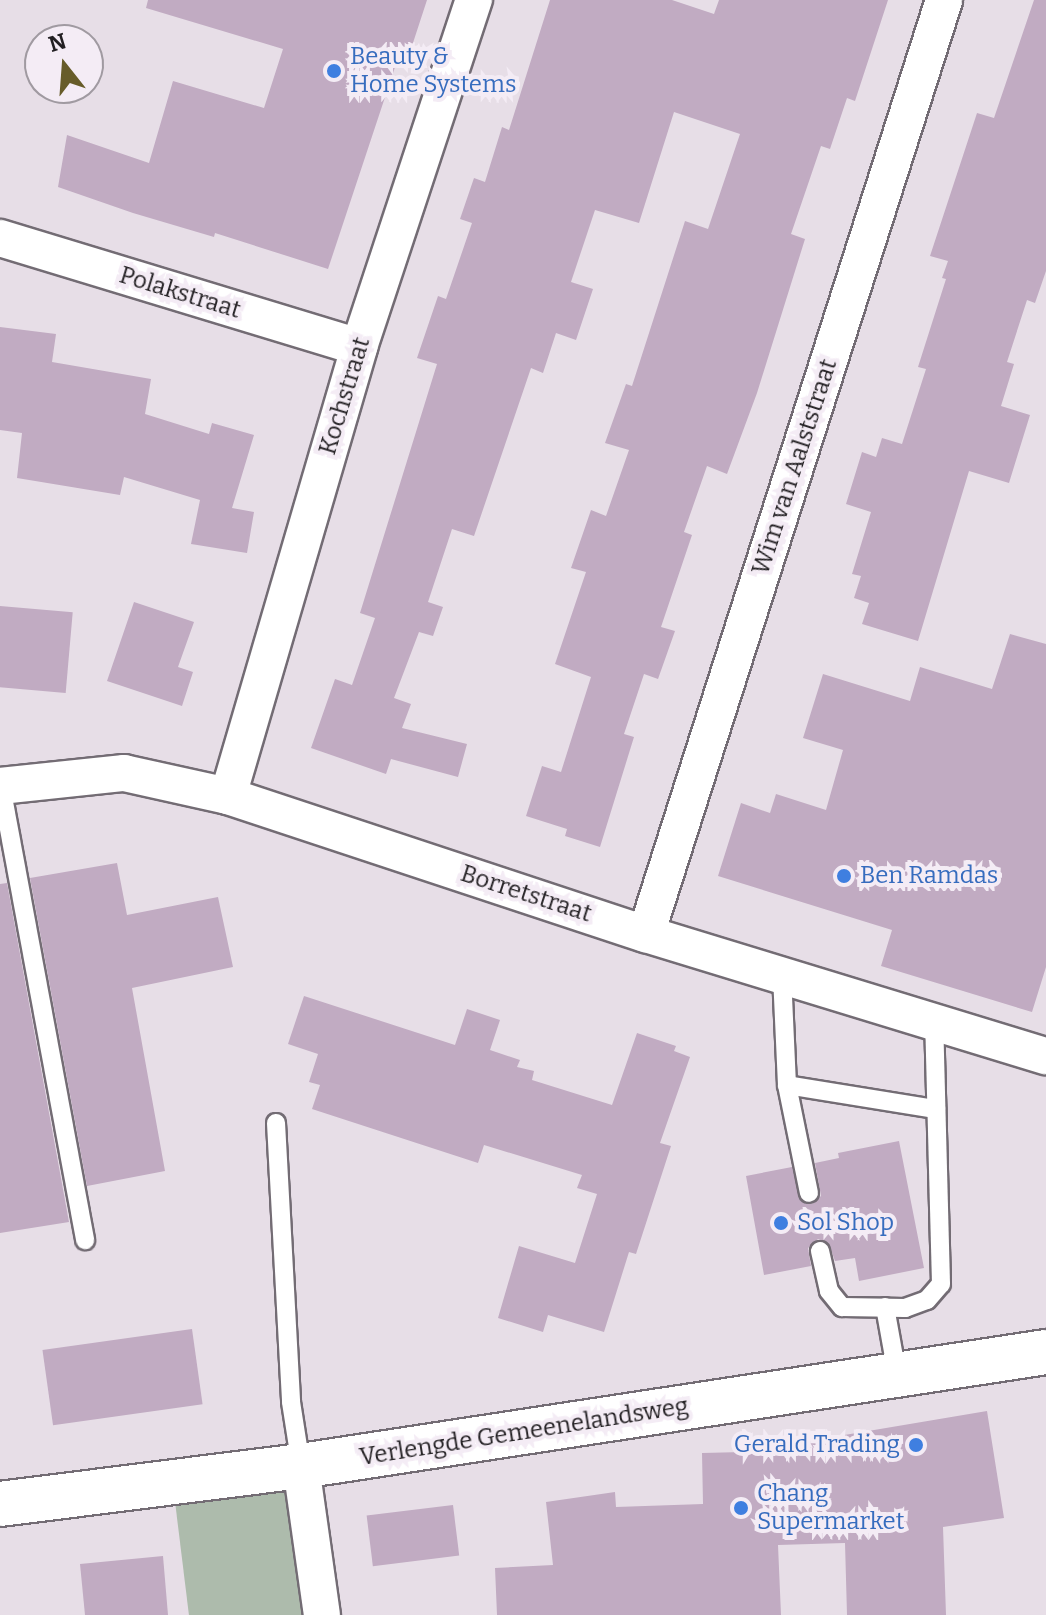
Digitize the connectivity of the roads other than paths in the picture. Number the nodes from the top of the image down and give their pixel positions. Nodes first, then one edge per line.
1 (474, 0) edge
2 (944, 0) edge
3 (0, 238) edge
4 (359, 347) junction
5 (0, 786) edge
6 (228, 796) junction
7 (646, 934) junction
8 (782, 975) junction
9 (934, 1022) junction
10 (1046, 1056) edge
11 (787, 1085) junction
12 (936, 1109) junction
13 (276, 1123) dead end
14 (809, 1193) dead end
15 (85, 1240) dead end
16 (820, 1251) dead end
17 (885, 1307) junction
18 (1046, 1352) edge
19 (897, 1374) junction
20 (301, 1466) junction
21 (0, 1504) edge
22 (322, 1615) edge

1 - 4 street, Kochstraat
2 - 7 street, Wim van Aalststraat
3 - 4 street, Polakstraat
4 - 6 street, Kochstraat
5 - 6 street, Borretstraat
5 - 15 lane
6 - 7 street, Borretstraat
7 - 8 street, Borretstraat
8 - 9 street, Borretstraat
8 - 11 lane
9 - 10 street, Borretstraat
9 - 12 lane
11 - 12 lane
11 - 14 lane
12 - 17 lane
13 - 20 lane
16 - 17 lane
17 - 19 lane
18 - 19 street, Verlengde Gemeenelandsweg
19 - 20 street, Verlengde Gemeenelandsweg
20 - 21 street, Verlengde Gemeenelandsweg
20 - 22 street

